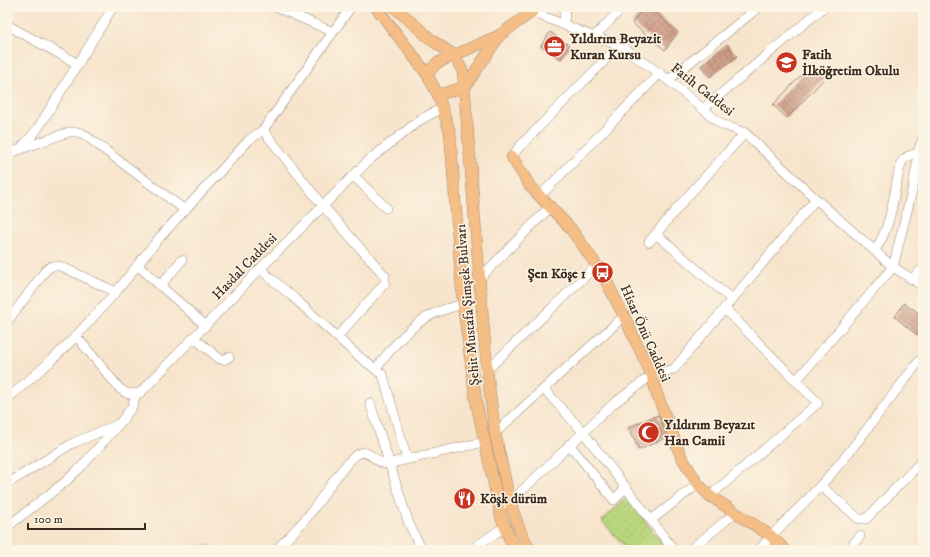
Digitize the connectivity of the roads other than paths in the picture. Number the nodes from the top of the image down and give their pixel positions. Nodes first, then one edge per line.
1 (113, 7) edge
2 (276, 7) edge
3 (351, 7) edge
4 (376, 7) edge
5 (394, 7) edge
6 (520, 7) edge
7 (565, 7) edge
8 (623, 7) edge
9 (760, 7) edge
10 (824, 7) edge
11 (532, 12) junction
12 (564, 24) junction
13 (7, 25) edge
14 (333, 32) junction
15 (500, 35) junction
16 (594, 37) junction
17 (620, 45) junction
18 (454, 55) junction
19 (78, 64) junction
20 (660, 73) junction
21 (427, 74) junction
22 (668, 80) junction
23 (465, 87) junction
24 (438, 95) junction
25 (442, 108) junction
26 (703, 109) junction
27 (263, 130) junction
28 (745, 133) junction
29 (923, 138) edge
30 (21, 148) junction
31 (7, 154) edge
32 (918, 154) junction
33 (512, 157) joint
34 (354, 176) junction
35 (540, 196) junction
36 (816, 199) junction
37 (323, 206) junction
38 (550, 207) junction
39 (386, 208) dead end
40 (185, 210) junction
41 (656, 234) junction
42 (649, 242) dead end
43 (875, 250) junction
44 (182, 260) dead end
45 (137, 265) junction
46 (597, 265) junction
47 (894, 267) junction
48 (923, 268) edge
49 (260, 269) junction
50 (479, 279) junction
51 (912, 279) junction
52 (160, 286) junction
53 (923, 286) edge
54 (116, 292) junction
55 (731, 299) junction
56 (463, 304) junction
57 (724, 308) junction
58 (624, 316) junction
59 (7, 322) edge
60 (206, 326) junction
61 (76, 336) junction
62 (337, 337) junction
63 (194, 338) junction
64 (228, 357) dead end
65 (923, 357) edge
66 (376, 369) junction
67 (487, 370) junction
68 (652, 375) junction
69 (796, 381) junction
70 (544, 389) junction
71 (136, 394) junction
72 (7, 399) edge
73 (370, 403) dead end
74 (120, 423) junction
75 (583, 432) junction
76 (495, 433) junction
77 (484, 442) junction
78 (569, 444) junction
79 (407, 460) junction
80 (390, 464) junction
81 (922, 464) edge
82 (7, 484) edge
83 (698, 484) junction
84 (821, 486) junction
85 (626, 487) junction
86 (710, 496) junction
87 (510, 502) junction
88 (498, 506) junction
89 (736, 513) junction
90 (652, 520) junction
91 (7, 527) edge
92 (504, 527) junction
93 (771, 536) junction
94 (860, 536) dead end
95 (198, 550) edge
96 (204, 550) edge
97 (276, 550) edge
98 (422, 550) edge
99 (471, 550) edge
100 (514, 550) edge
101 (530, 550) edge
102 (674, 550) edge
103 (690, 550) edge
104 (759, 550) edge
105 (785, 550) edge
106 (848, 550) edge

1 - 19 street
2 - 14 street
3 - 14 street
4 - 21 main road, Şehit Mustafa Şimşek Bulvarı
5 - 18 main road
6 - 11 street, Fatih Caddesi
7 - 12 street
8 - 16 street
9 - 22 street
10 - 26 street
11 - 12 street, Fatih Caddesi
11 - 15 main road
12 - 16 street, Fatih Caddesi
13 - 19 street
14 - 27 street
15 - 18 main road
15 - 23 main road
16 - 17 street, Fatih Caddesi
17 - 20 street, Fatih Caddesi
17 - 33 street
18 - 21 main road
18 - 23 main road, Şehit Mustafa Şimşek Bulvarı
19 - 30 street
20 - 22 street, Fatih Caddesi
20 - 35 street
21 - 24 main road, Şehit Mustafa Şimşek Bulvarı
22 - 26 street, Fatih Caddesi
23 - 24 main road
23 - 50 main road, Şehit Mustafa Şimşek Bulvarı
24 - 25 main road, Şehit Mustafa Şimşek Bulvarı
25 - 34 street, Hasdal Caddesi
25 - 56 main road, Şehit Mustafa Şimşek Bulvarı
26 - 28 street, Fatih Caddesi
27 - 37 street
27 - 40 street
28 - 36 street, Fatih Caddesi
28 - 41 street
29 - 32 street
30 - 31 street
30 - 40 street
32 - 43 street
32 - 47 street
33 - 35 main road, Hisar Önü Caddesi
34 - 37 street, Hasdal Caddesi
34 - 39 street
35 - 38 main road, Hisar Önü Caddesi
36 - 43 street, Fatih Caddesi
36 - 55 street
37 - 49 street, Hasdal Caddesi
37 - 62 street
38 - 46 main road, Hisar Önü Caddesi
38 - 50 street
40 - 45 street
41 - 42 street
41 - 55 street
43 - 47 street, Fatih Caddesi
44 - 52 street
45 - 52 street
45 - 54 street
46 - 58 main road, Hisar Önü Caddesi
46 - 67 street
47 - 51 street, Fatih Caddesi
47 - 69 street
48 - 51 street
49 - 60 street, Hasdal Caddesi
49 - 62 street
50 - 67 main road, Şehit Mustafa Şimşek Bulvarı
51 - 53 street, Fatih Caddesi
52 - 60 street
54 - 59 street
54 - 61 street
55 - 57 street
56 - 66 street
56 - 77 main road, Şehit Mustafa Şimşek Bulvarı
57 - 68 street
57 - 69 street
58 - 68 main road, Hisar Önü Caddesi
58 - 70 street
60 - 63 street, Hasdal Caddesi
61 - 71 street
61 - 72 street
62 - 66 street
63 - 64 street
63 - 71 street, Hasdal Caddesi
65 - 84 street
66 - 79 street
67 - 76 main road, Şehit Mustafa Şimşek Bulvarı
68 - 75 street
68 - 83 main road, Hisar Önü Caddesi
69 - 86 street
70 - 75 street
70 - 76 street
71 - 74 street
73 - 80 street
74 - 82 street
74 - 91 street
75 - 78 street
75 - 85 street
76 - 87 main road, Şehit Mustafa Şimşek Bulvarı
77 - 79 street
77 - 88 main road, Şehit Mustafa Şimşek Bulvarı
78 - 85 street
78 - 87 street
79 - 80 street
80 - 97 street
80 - 98 street
81 - 84 street
83 - 86 main road, Hisar Önü Caddesi
83 - 90 street
84 - 93 street
85 - 90 street
86 - 89 main road, Hisar Önü Caddesi
87 - 88 street
87 - 101 main road, Şehit Mustafa Şimşek Bulvarı
88 - 92 main road, Şehit Mustafa Şimşek Bulvarı
89 - 93 main road, Hisar Önü Caddesi
89 - 103 street
90 - 102 street
92 - 99 street
92 - 100 main road, Şehit Mustafa Şimşek Bulvarı
93 - 104 street
93 - 105 main road, Hisar Önü Caddesi
94 - 106 street
95 - 96 street

